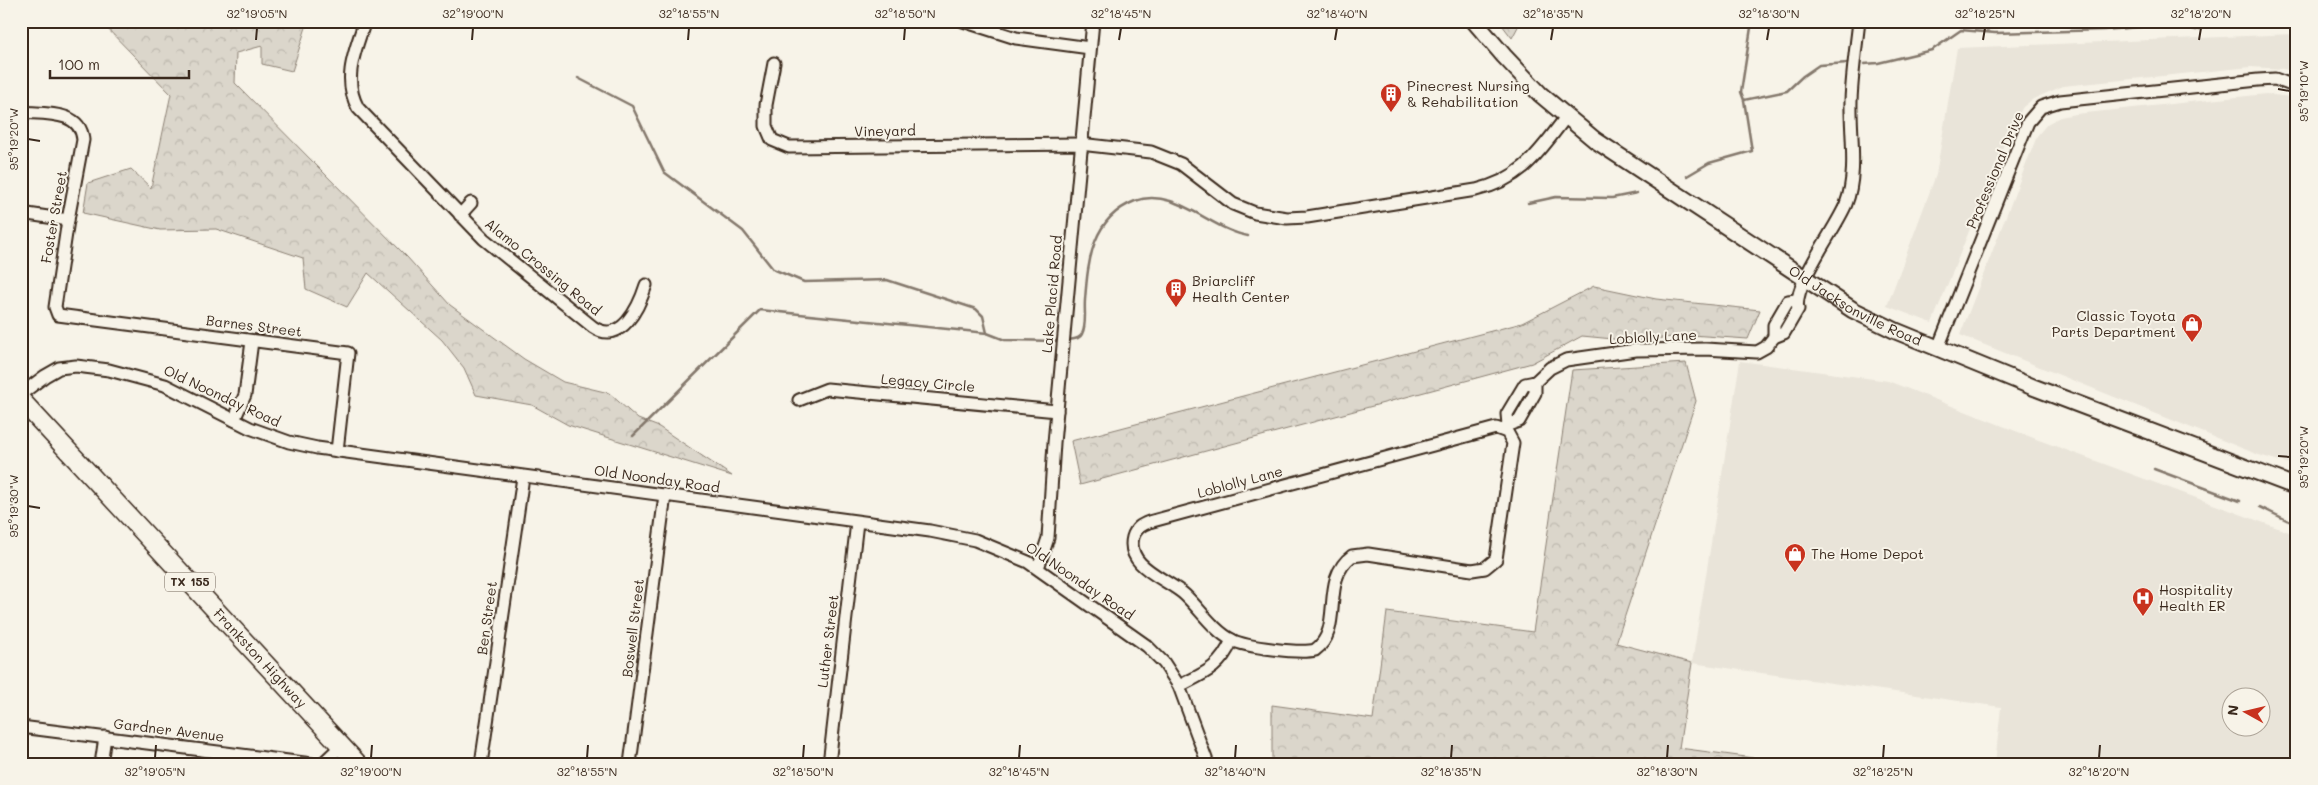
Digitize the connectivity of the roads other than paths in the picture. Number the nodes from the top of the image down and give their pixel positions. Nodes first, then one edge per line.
1 (364, 21) edge
2 (963, 21) edge
3 (1093, 21) edge
4 (1474, 21) edge
5 (1859, 21) edge
6 (1090, 48) junction
7 (774, 63) dead end
8 (2297, 87) edge
9 (21, 112) edge
10 (1566, 117) junction
11 (1080, 144) junction
12 (471, 203) dead end
13 (21, 214) edge
14 (460, 215) junction
15 (68, 220) junction
16 (1804, 279) junction
17 (646, 285) dead end
18 (58, 315) joint
19 (252, 341) junction
20 (1938, 348) junction
21 (21, 394) edge
22 (21, 400) edge
23 (799, 400) dead end
24 (1057, 410) junction
25 (234, 420) junction
26 (1506, 427) junction
27 (336, 451) junction
28 (523, 477) junction
29 (2297, 487) edge
30 (664, 495) junction
31 (857, 522) junction
32 (1038, 568) junction
33 (1232, 640) junction
34 (1179, 686) junction
35 (21, 727) edge
36 (105, 737) junction
37 (341, 746) junction
38 (101, 764) edge
39 (312, 764) edge
40 (322, 764) edge
41 (358, 764) edge
42 (481, 764) edge
43 (630, 764) edge
44 (829, 764) edge
45 (1208, 764) edge

1 - 14 street, Alamo Crossing Road
2 - 6 street
3 - 6 street, Lake Placid Road
4 - 10 main road, Old Jacksonville Road
5 - 16 street, Loblolly Lane
6 - 11 street, Lake Placid Road
7 - 11 street, Vineyard
8 - 20 street, Professional Drive
9 - 15 street, Foster Street
10 - 11 street
10 - 16 main road, Old Jacksonville Road
11 - 24 street, Lake Placid Road
12 - 14 street
13 - 15 street
14 - 17 street, Alamo Crossing Road
15 - 18 street, Foster Street
16 - 20 main road, Old Jacksonville Road
16 - 26 street, Loblolly Lane
18 - 19 street, Barnes Street
19 - 25 street
19 - 27 street, Barnes Street
20 - 29 main road, Old Jacksonville Road
21 - 25 street, Old Noonday Road
22 - 37 main road, Frankston Highway / TX 155
23 - 24 street, Legacy Circle
24 - 32 street, Lake Placid Road
25 - 27 street, Old Noonday Road
26 - 33 street
26 - 33 street, Loblolly Lane
27 - 28 street, Old Noonday Road
28 - 30 street, Old Noonday Road
28 - 42 street, Ben Street
30 - 31 street, Old Noonday Road
30 - 43 street, Boswell Street
31 - 32 street, Old Noonday Road
31 - 44 street, Luther Street
32 - 34 street, Old Noonday Road
33 - 34 street
34 - 45 street, Old Noonday Road
35 - 36 street, Gardner Avenue
36 - 38 street
36 - 39 street, Gardner Avenue
37 - 40 street
37 - 41 main road, Frankston Highway / TX 155

